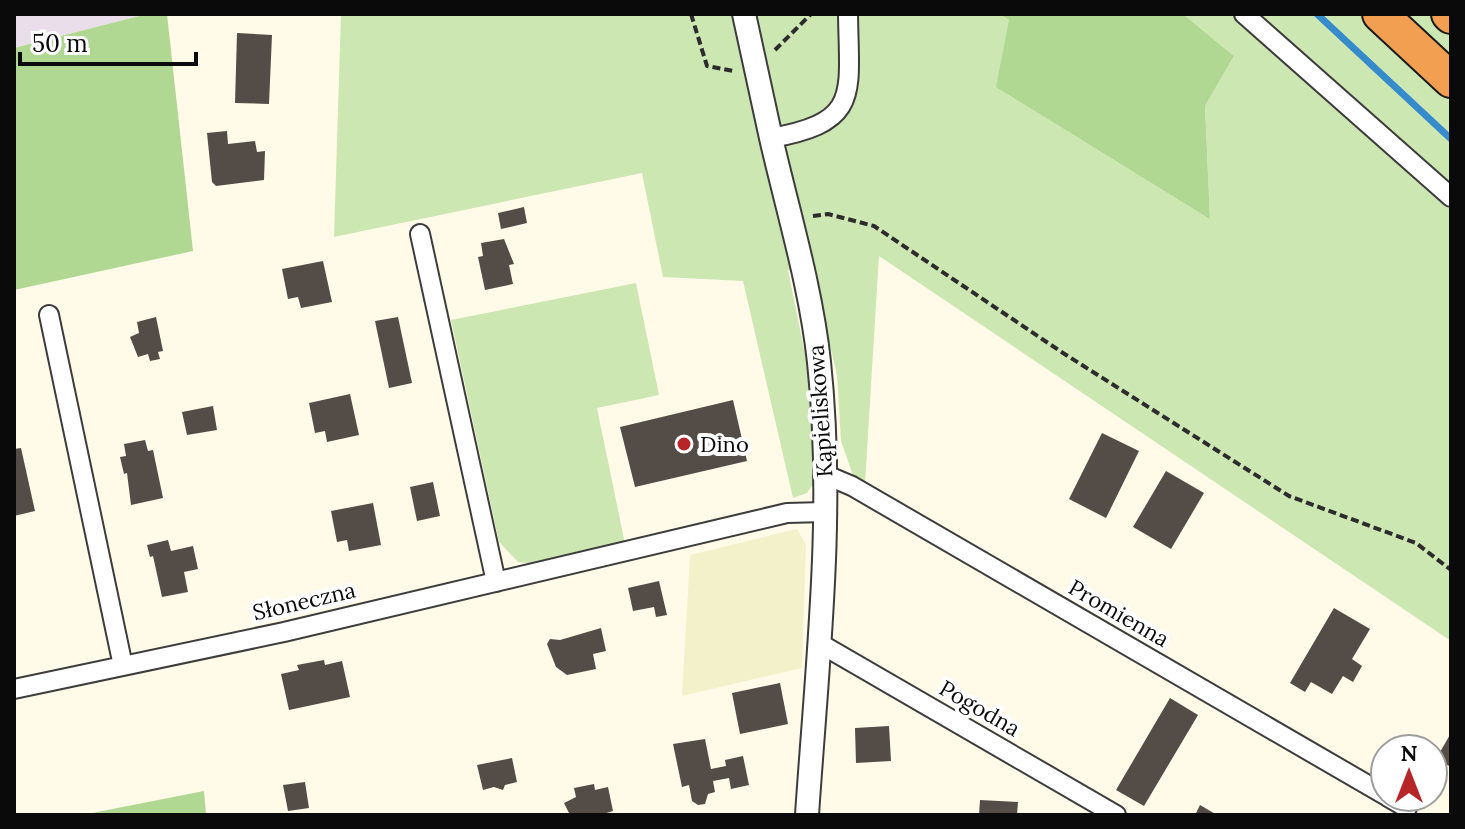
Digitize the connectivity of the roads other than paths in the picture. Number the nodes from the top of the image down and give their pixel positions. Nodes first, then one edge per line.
1 (744, 14) edge
2 (848, 14) edge
3 (1244, 14) edge
4 (1380, 14) edge
5 (1451, 80) edge
6 (771, 138) junction
7 (1451, 197) edge
8 (420, 234) dead end
9 (49, 315) dead end
10 (826, 475) junction
11 (824, 512) junction
12 (496, 582) junction
13 (819, 643) junction
14 (123, 666) junction
15 (14, 689) edge
16 (1369, 786) edge
17 (807, 815) edge
18 (1116, 815) edge

1 - 6 street, Kąpieliskowa
2 - 6 street
3 - 7 street
4 - 5 highway
6 - 10 street, Kąpieliskowa
8 - 12 street
9 - 14 street
10 - 11 street, Kąpieliskowa
10 - 16 street, Promienna
11 - 12 street, Słoneczna
11 - 13 street, Kąpieliskowa
12 - 14 street, Słoneczna
13 - 17 street, Kąpieliskowa
13 - 18 street, Pogodna
14 - 15 street, Słoneczna

